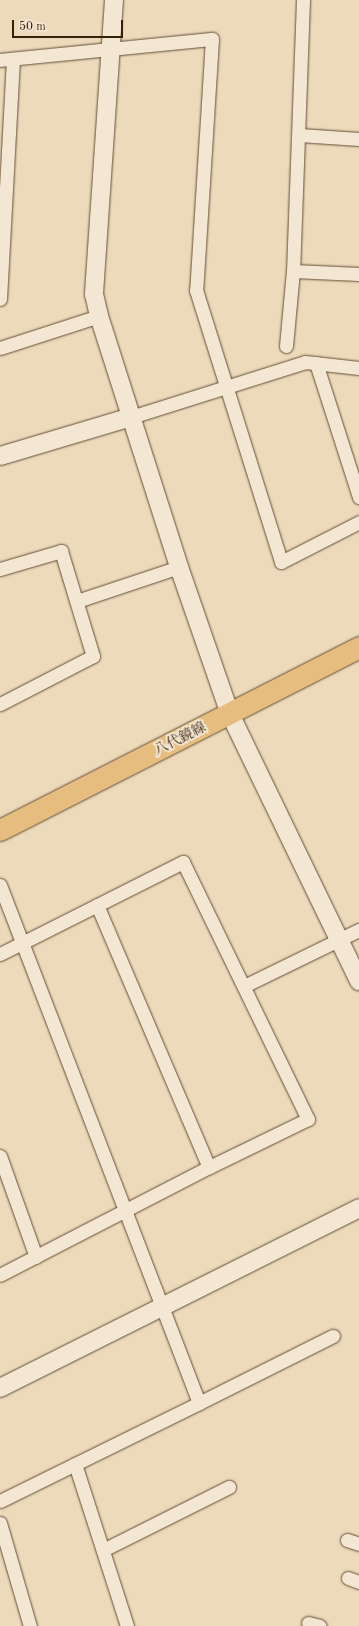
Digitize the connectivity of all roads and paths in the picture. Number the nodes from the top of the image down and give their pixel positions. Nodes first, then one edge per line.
1 (114, 0) edge
2 (303, 0) edge
3 (111, 49) junction
4 (14, 59) junction
5 (0, 60) edge
6 (299, 135) junction
7 (359, 139) edge
8 (293, 271) junction
9 (359, 274) edge
10 (0, 299) edge
11 (99, 316) junction
12 (286, 346) dead end
13 (0, 348) edge
14 (316, 363) junction
15 (359, 368) edge
16 (225, 386) junction
17 (131, 417) junction
18 (0, 456) edge
19 (359, 497) edge
20 (359, 522) edge
21 (179, 567) junction
22 (0, 569) edge
23 (78, 601) junction
24 (359, 647) edge
25 (0, 704) edge
26 (230, 714) junction
27 (0, 830) edge
28 (0, 885) edge
29 (97, 905) junction
30 (359, 930) edge
31 (338, 940) junction
32 (22, 943) junction
33 (0, 954) edge
34 (359, 981) edge
35 (244, 986) junction
36 (0, 1156) edge
37 (209, 1167) junction
38 (359, 1208) edge
39 (126, 1212) junction
40 (36, 1257) junction
41 (0, 1275) edge
42 (162, 1306) junction
43 (333, 1336) dead end
44 (0, 1388) edge
45 (199, 1403) junction
46 (75, 1464) junction
47 (229, 1487) dead end
48 (0, 1501) edge
49 (0, 1523) edge
50 (103, 1550) junction
51 (30, 1626) edge
52 (127, 1626) edge

1 - 3 street
2 - 6 street
3 - 4 street
3 - 11 street
3 - 16 street
4 - 5 street
4 - 10 street
6 - 7 street
6 - 8 street
8 - 9 street
8 - 12 street
11 - 13 street
11 - 17 street
14 - 15 street
14 - 16 street
14 - 19 street
16 - 17 street
16 - 20 street
17 - 18 street
17 - 21 street
21 - 23 street
21 - 26 street
22 - 23 street
23 - 25 street
24 - 26 main road, 八代鏡線
26 - 27 main road, 八代鏡線
26 - 31 street
28 - 32 street
29 - 32 street
29 - 35 street
29 - 37 street
30 - 31 street
31 - 34 street
31 - 35 street
32 - 33 street
32 - 39 street
35 - 37 street
36 - 40 street
37 - 39 street
38 - 42 street
39 - 40 street
39 - 42 street
40 - 41 street
42 - 44 street
42 - 45 street
43 - 45 street
45 - 46 street
46 - 48 street
46 - 50 street
47 - 50 street
49 - 51 street
50 - 52 street

